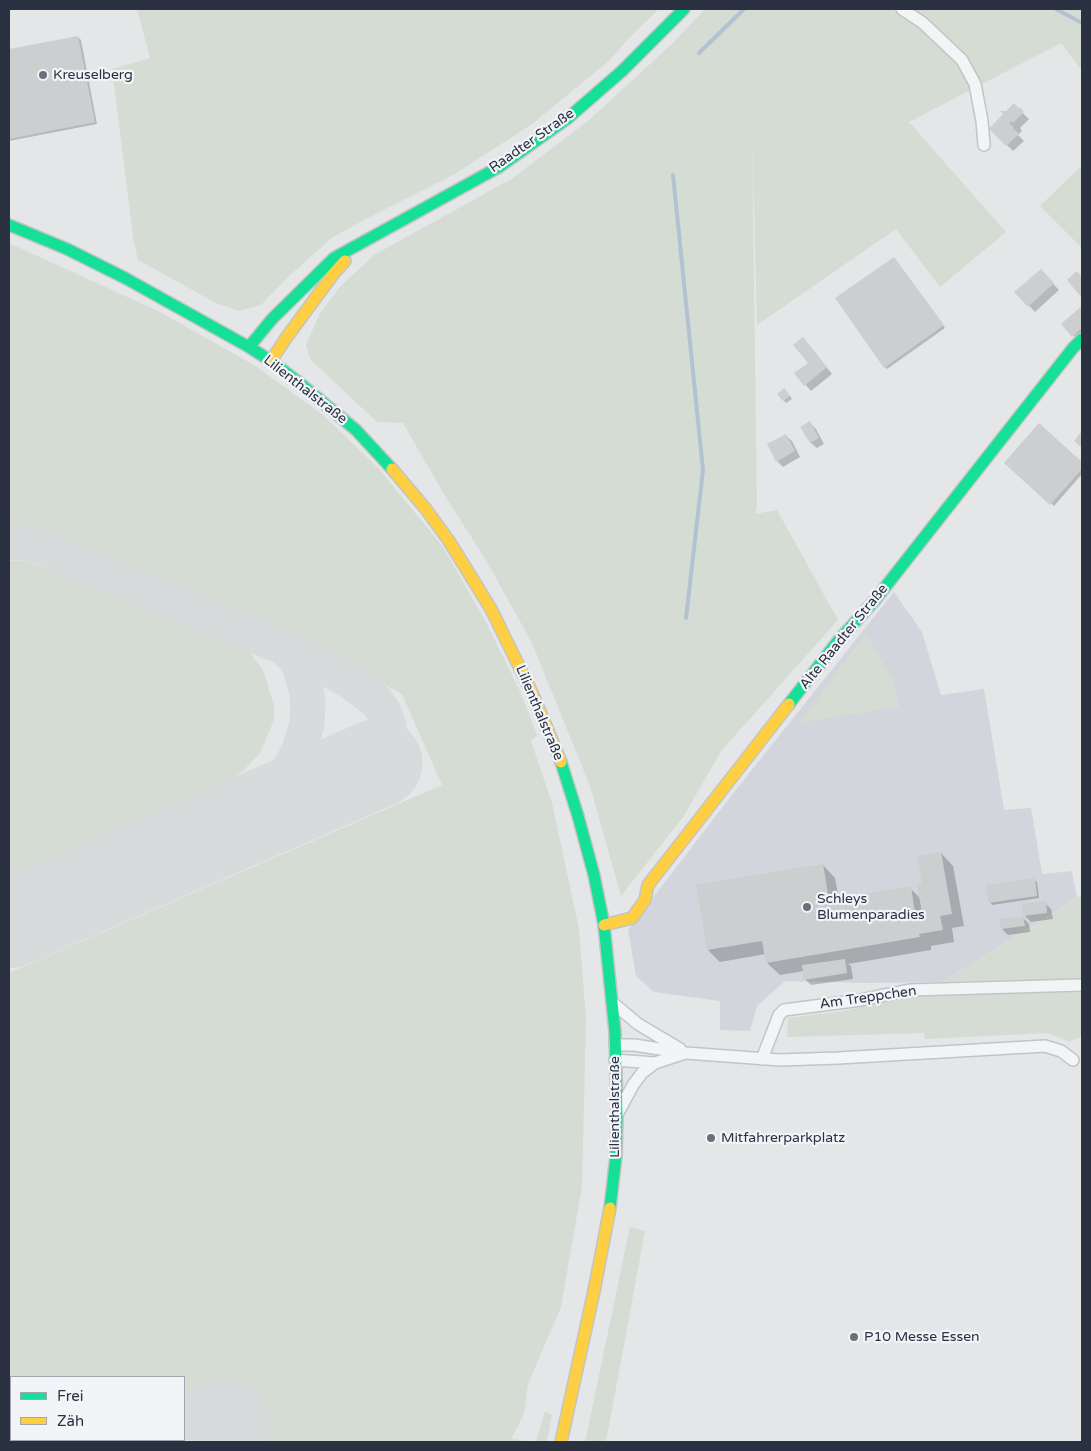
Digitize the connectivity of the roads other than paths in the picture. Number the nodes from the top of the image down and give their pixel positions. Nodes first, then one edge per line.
1 (684, 9) edge
2 (902, 9) edge
3 (984, 145) dead end
4 (9, 225) edge
5 (359, 246) junction
6 (1082, 339) edge
7 (249, 347) junction
8 (271, 361) junction
9 (604, 925) junction
10 (1082, 985) edge
11 (613, 1003) junction
12 (615, 1045) junction
13 (686, 1053) junction
14 (762, 1059) junction
15 (615, 1060) junction
16 (1073, 1060) dead end
17 (655, 1063) junction
18 (617, 1115) junction
19 (562, 1442) edge

1 - 5 main road, Raadter Straße
2 - 3 street
4 - 7 main road, Lilienthalstraße
5 - 7 main road, Raadter Straße
5 - 8 main road, Raadter Straße
6 - 9 main road, Alte Raadter Straße
7 - 8 main road, Lilienthalstraße
8 - 9 main road, Lilienthalstraße
9 - 11 main road, Lilienthalstraße
10 - 14 street, Am Treppchen
11 - 12 main road, Lilienthalstraße
11 - 13 street
12 - 13 street
12 - 15 main road, Lilienthalstraße
13 - 14 street
13 - 17 street
14 - 16 street
15 - 17 street
15 - 18 main road, Lilienthalstraße
17 - 18 street
18 - 19 main road, Lilienthalstraße

